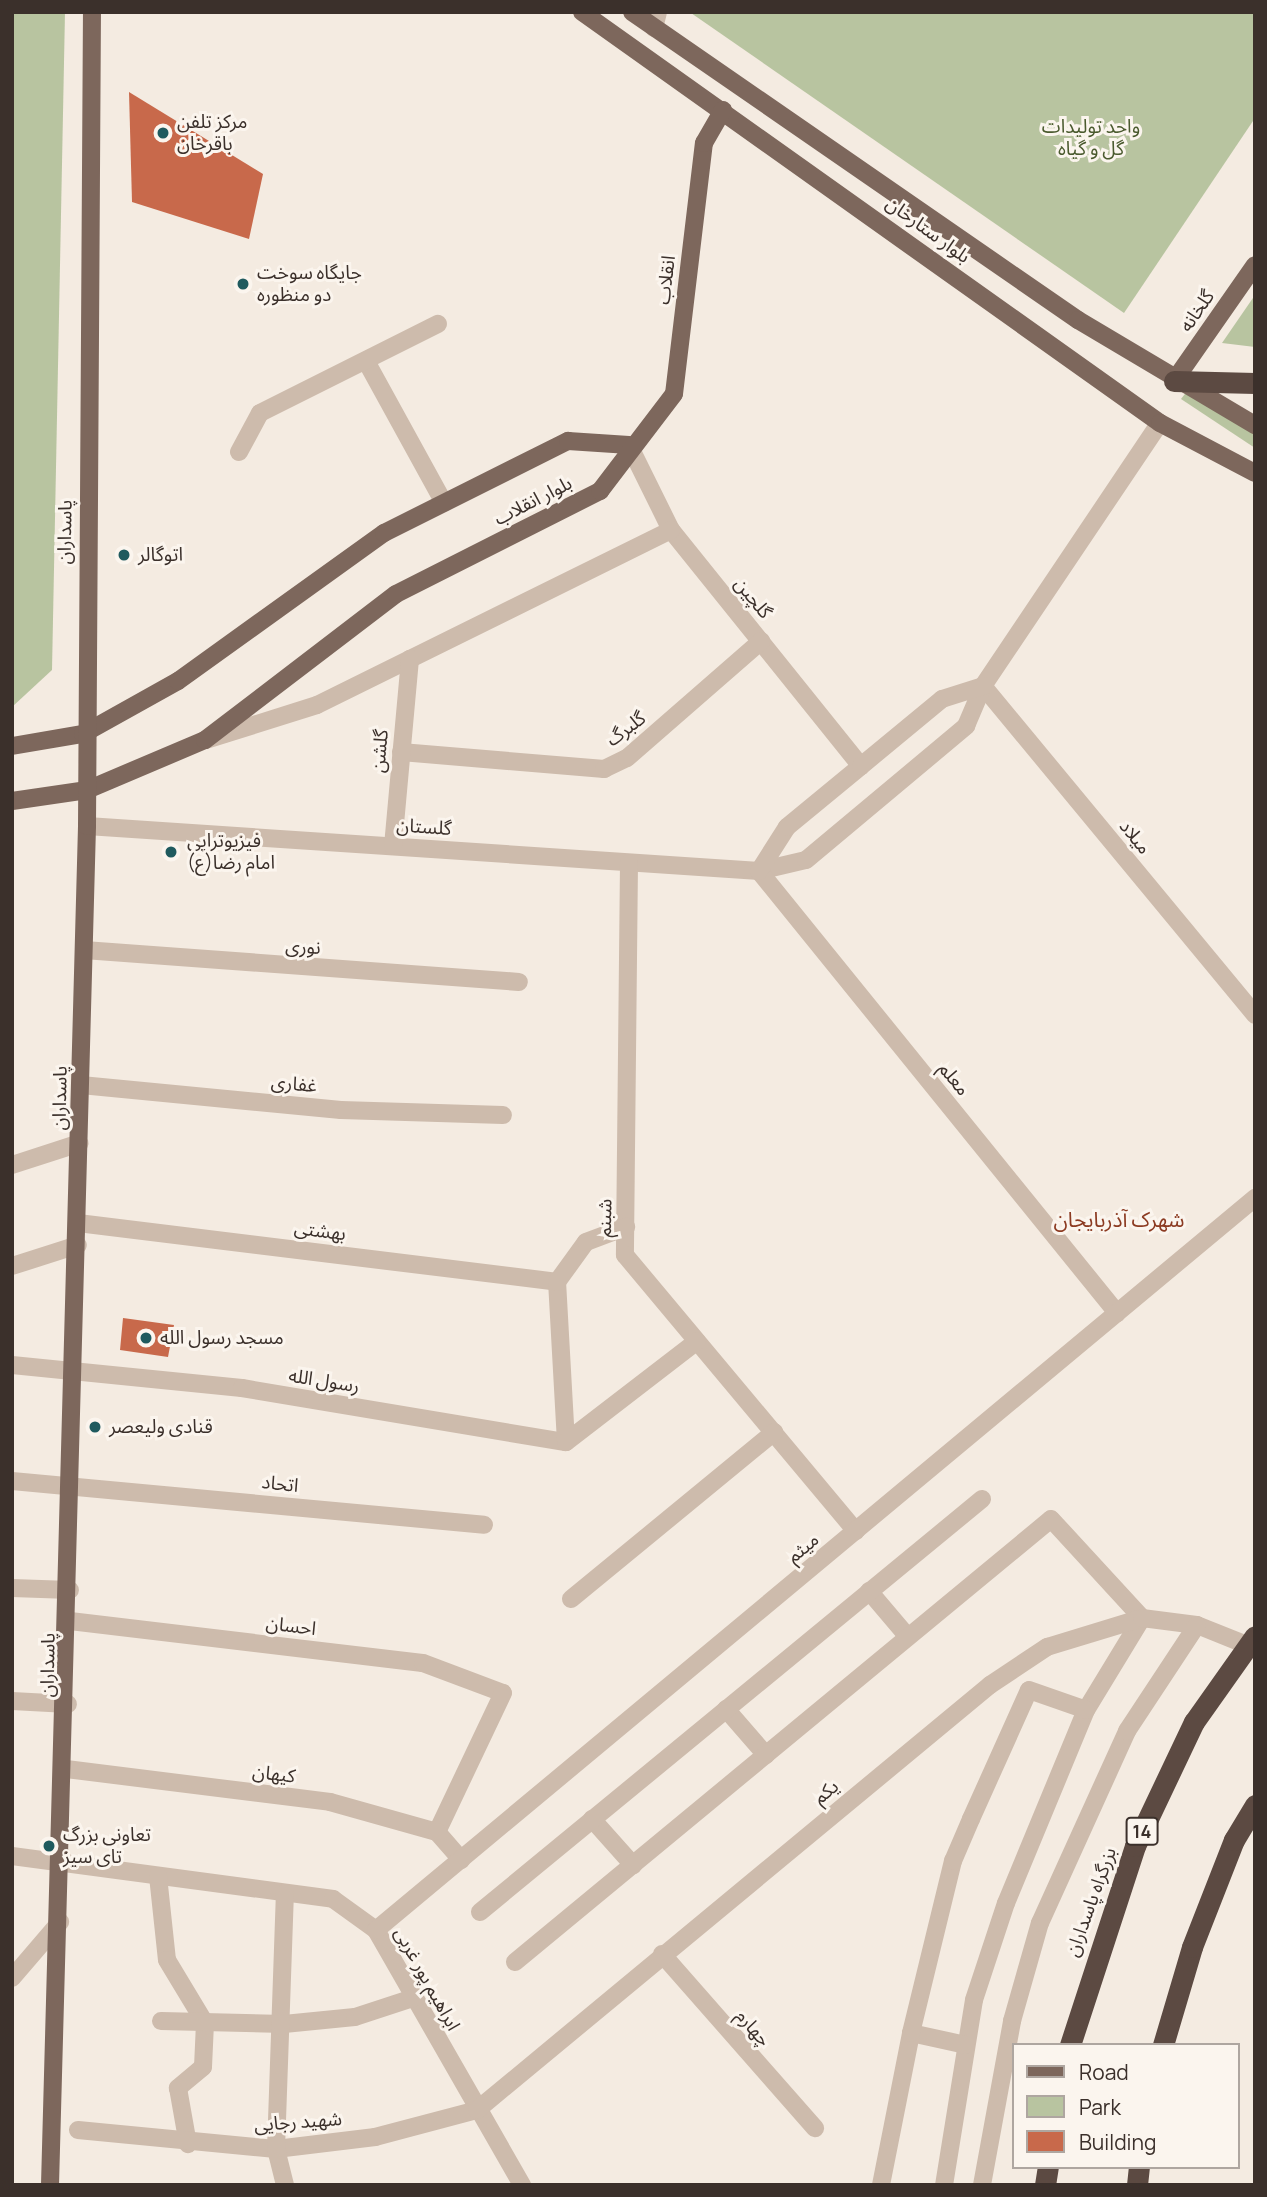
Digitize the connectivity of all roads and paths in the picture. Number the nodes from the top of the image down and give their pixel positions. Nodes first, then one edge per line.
1 (92, 12) edge
2 (582, 12) edge
3 (632, 12) edge
4 (656, 20) edge
5 (723, 110) junction
6 (1255, 265) edge
7 (438, 324) dead end
8 (366, 361) junction
9 (1174, 381) junction
10 (1255, 383) edge
11 (1160, 423) junction
12 (1255, 425) edge
13 (629, 445) junction
14 (239, 453) dead end
15 (1255, 473) edge
16 (444, 503) junction
17 (671, 530) junction
18 (761, 641) junction
19 (410, 659) junction
20 (983, 686) junction
21 (83, 734) junction
22 (205, 740) junction
23 (12, 746) edge
24 (401, 752) junction
25 (861, 766) junction
26 (87, 790) junction
27 (12, 801) edge
28 (87, 826) junction
29 (393, 846) junction
30 (629, 863) junction
31 (759, 872) junction
32 (84, 950) junction
33 (519, 982) dead end
34 (1255, 1016) edge
35 (81, 1085) junction
36 (503, 1115) dead end
37 (80, 1143) junction
38 (12, 1165) edge
39 (1255, 1198) edge
40 (79, 1223) junction
41 (626, 1227) junction
42 (78, 1245) junction
43 (12, 1266) edge
44 (557, 1282) junction
45 (1116, 1313) junction
46 (697, 1341) junction
47 (12, 1366) edge
48 (75, 1369) junction
49 (774, 1433) junction
50 (566, 1442) junction
51 (12, 1481) edge
52 (73, 1485) junction
53 (982, 1499) dead end
54 (484, 1525) dead end
55 (856, 1531) junction
56 (12, 1588) edge
57 (70, 1590) junction
58 (869, 1591) junction
59 (571, 1599) dead end
60 (1142, 1618) junction
61 (70, 1621) junction
62 (1197, 1625) junction
63 (908, 1637) junction
64 (1251, 1641) edge
65 (12, 1701) edge
66 (68, 1704) junction
67 (726, 1709) junction
68 (1086, 1710) junction
69 (766, 1755) junction
70 (66, 1769) junction
71 (1255, 1805) edge
72 (592, 1819) junction
73 (437, 1832) junction
74 (12, 1856) edge
75 (461, 1860) junction
76 (62, 1864) junction
77 (633, 1865) junction
78 (158, 1876) junction
79 (285, 1893) junction
80 (480, 1912) dead end
81 (60, 1922) junction
82 (376, 1930) junction
83 (662, 1954) junction
84 (515, 1962) dead end
85 (12, 1978) edge
86 (413, 1998) junction
87 (161, 2021) dead end
88 (205, 2023) junction
89 (284, 2024) junction
90 (911, 2033) junction
91 (1071, 2043) edge
92 (1164, 2043) edge
93 (966, 2045) junction
94 (477, 2110) junction
95 (815, 2128) dead end
96 (78, 2130) dead end
97 (188, 2144) junction
98 (276, 2149) junction
99 (50, 2185) edge
100 (285, 2185) edge
101 (522, 2185) edge
102 (881, 2185) edge
103 (944, 2185) edge
104 (982, 2185) edge

1 - 21 main road, پاسداران
2 - 5 main road, بلوار ستارخان
3 - 4 main road, بلوار ستارخان
4 - 9 main road, بلوار ستارخان
5 - 11 main road, بلوار ستارخان
5 - 13 main road, انقلاب
6 - 9 main road, گلخانه
7 - 8 street
8 - 14 street
8 - 16 street
9 - 10 highway
9 - 12 main road, بلوار ستارخان
11 - 15 main road, بلوار ستارخان
11 - 20 street, گلستان
13 - 16 main road, بلوار انقلاب
13 - 17 street, گلچین
13 - 22 main road, بلوار انقلاب
16 - 21 main road, بلوار انقلاب
17 - 18 street, گلچین
17 - 19 street
18 - 24 street, گلبرگ
18 - 25 street, گلچین
19 - 22 street
19 - 24 street, گلشن
20 - 25 street
20 - 31 street, گلستان
20 - 34 street, میلاد
21 - 23 main road, بلوار انقلاب
21 - 26 main road, پاسداران
22 - 26 main road, بلوار انقلاب
24 - 29 street, گلشن
25 - 31 street
26 - 27 main road, بلوار انقلاب
26 - 28 main road, پاسداران
28 - 29 street, گلستان
28 - 32 main road, پاسداران
29 - 30 street, گلستان
30 - 31 street, گلستان
30 - 41 street, شبنم
31 - 45 street, معلم
32 - 33 street, نوری
32 - 35 main road, پاسداران
35 - 36 street, غفاری
35 - 37 main road, پاسداران
37 - 38 street
37 - 40 main road, پاسداران
39 - 45 street, میثم
40 - 42 main road, پاسداران
40 - 44 street, بهشتی
41 - 44 street
41 - 46 street, شبنم
42 - 43 street
42 - 48 main road, پاسداران
44 - 50 street
45 - 55 street, میثم
46 - 49 street, شبنم
46 - 50 street
47 - 48 street, رسول الله
48 - 50 street, رسول الله
48 - 52 main road, پاسداران
49 - 55 street, شبنم
49 - 59 street
51 - 52 street, اتحاد
52 - 54 street, اتحاد
52 - 57 main road, پاسداران
53 - 58 street
55 - 75 street, میثم
56 - 57 street
57 - 61 main road, پاسداران
58 - 63 street
58 - 67 street
60 - 62 street, یکم
60 - 63 street
60 - 68 street
60 - 83 street, یکم
61 - 66 main road, پاسداران
61 - 73 street, احسان
62 - 64 street, یکم
62 - 104 street
63 - 69 street
64 - 91 highway, بزرگراه پاسداران / 14
65 - 66 street
66 - 70 main road, پاسداران
67 - 69 street
67 - 72 street
68 - 90 street
68 - 93 street
69 - 77 street
70 - 73 street, کیهان
70 - 76 main road, پاسداران
71 - 92 highway
72 - 77 street
72 - 80 street
73 - 75 street
74 - 76 street, ابراهیم پور غربی
75 - 82 street, میثم
76 - 78 street, ابراهیم پور غربی
76 - 81 main road, پاسداران
77 - 84 street
78 - 79 street, ابراهیم پور غربی
78 - 88 street
79 - 82 street, ابراهیم پور غربی
79 - 89 street
81 - 85 street
81 - 99 main road, پاسداران
82 - 86 street, ابراهیم پور غربی
83 - 94 street, یکم
83 - 95 street, چهارم
86 - 89 street
86 - 94 street, ابراهیم پور غربی
87 - 88 street
88 - 89 street
88 - 97 street
89 - 98 street
90 - 93 street
90 - 102 street
93 - 103 street
94 - 98 street, شهید رجایی
94 - 101 street, ابراهیم پور غربی
96 - 97 street, شهید رجایی
97 - 98 street, شهید رجایی
98 - 100 street

